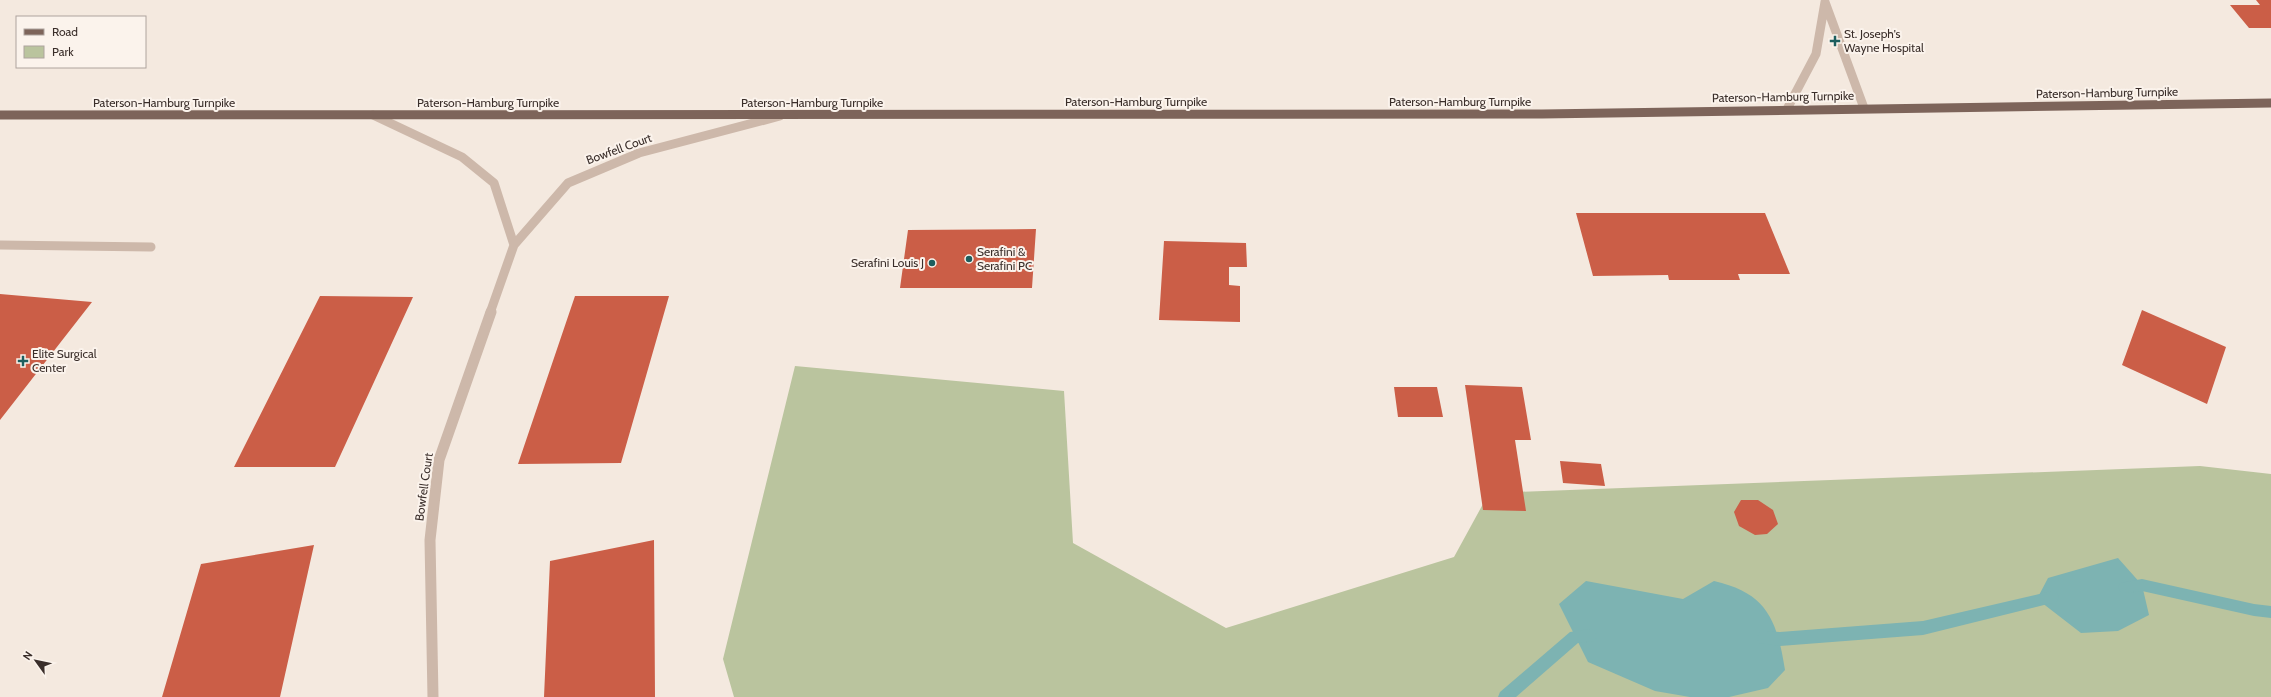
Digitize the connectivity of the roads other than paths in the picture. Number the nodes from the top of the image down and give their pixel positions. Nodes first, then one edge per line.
1 (1824, 1) edge
2 (2271, 103) edge
3 (1864, 108) junction
4 (1787, 109) junction
5 (0, 115) edge
6 (373, 115) junction
7 (783, 115) junction
8 (0, 245) edge
9 (514, 245) junction
10 (151, 246) dead end
11 (433, 697) edge

1 - 3 street
1 - 4 street
2 - 3 main road, Paterson-Hamburg Turnpike
3 - 4 main road, Paterson-Hamburg Turnpike
4 - 7 main road, Paterson-Hamburg Turnpike
5 - 6 main road, Paterson-Hamburg Turnpike
6 - 7 main road, Paterson-Hamburg Turnpike
6 - 9 street
7 - 9 street, Bowfell Court
8 - 10 street
9 - 11 street, Bowfell Court

